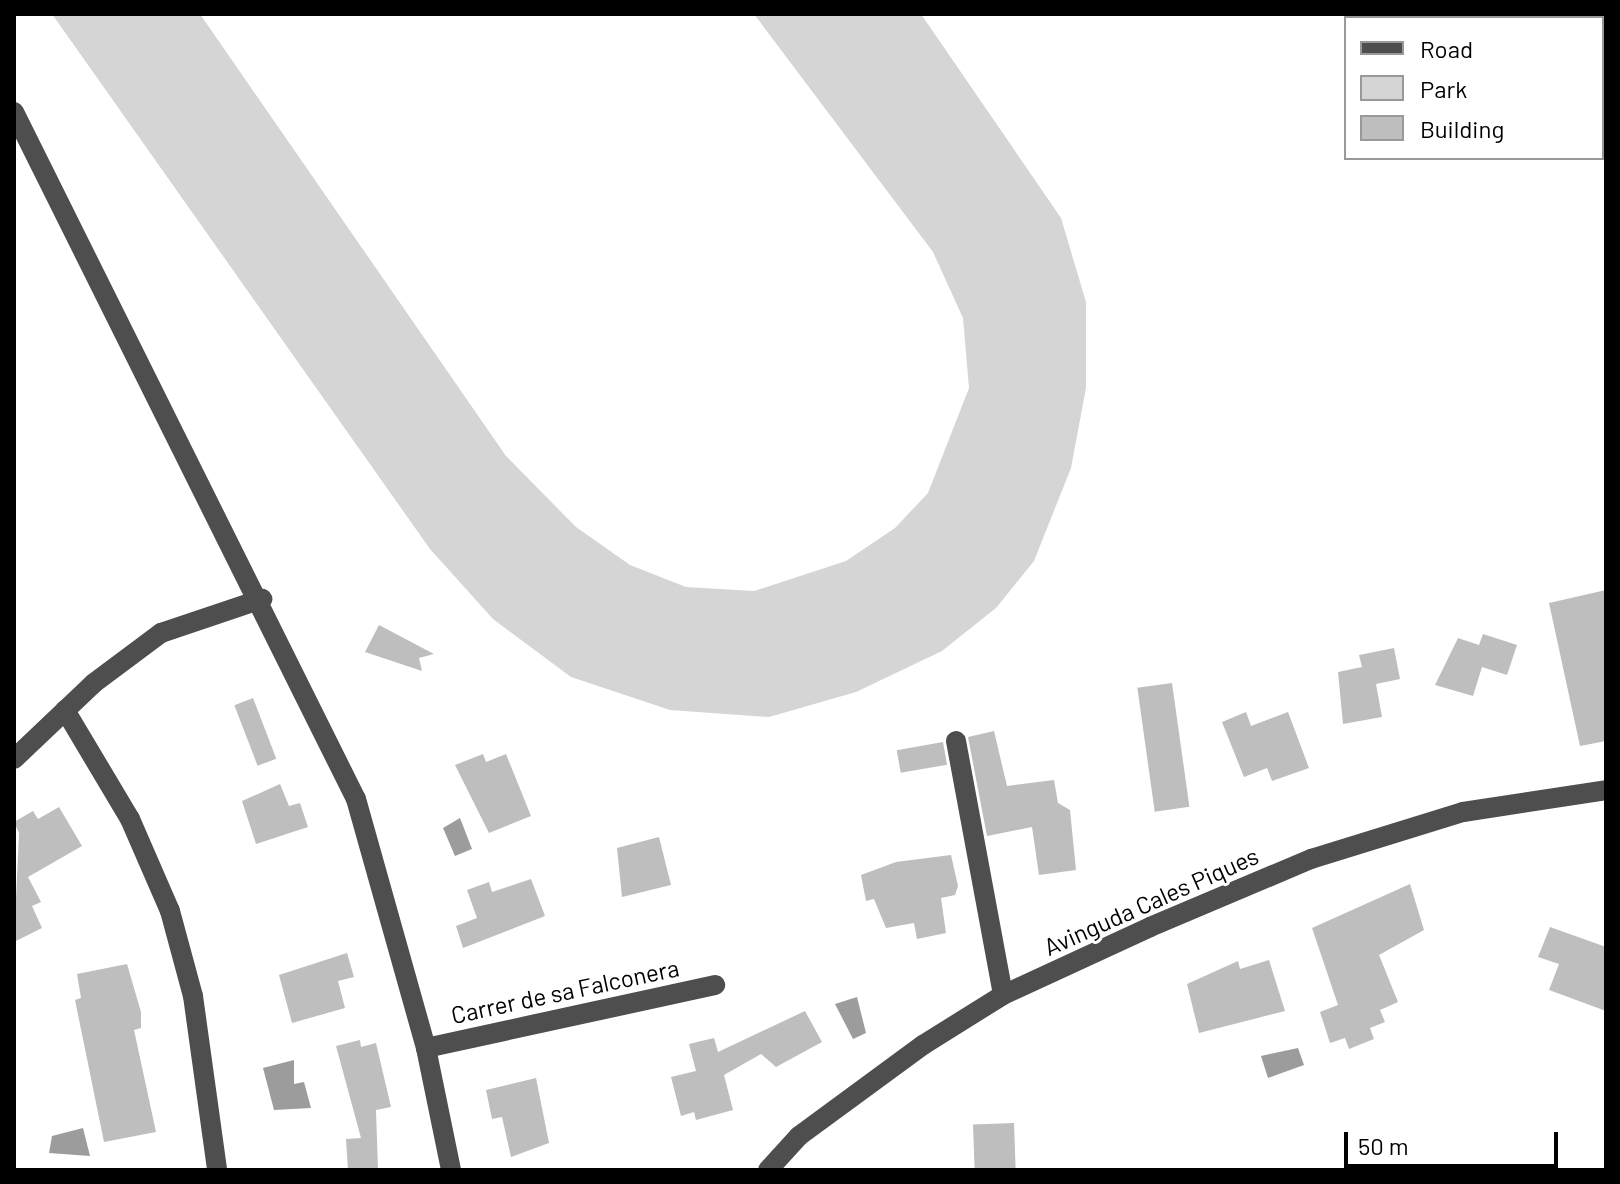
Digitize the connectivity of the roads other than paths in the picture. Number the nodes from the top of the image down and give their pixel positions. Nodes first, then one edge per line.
1 (14, 112) edge
2 (262, 599) junction
3 (65, 710) junction
4 (956, 741) dead end
5 (14, 759) edge
6 (1606, 790) edge
7 (715, 985) dead end
8 (1003, 995) junction
9 (426, 1048) junction
10 (217, 1170) edge
11 (451, 1170) edge
12 (768, 1170) edge

1 - 2 street
2 - 3 street
2 - 9 street
3 - 5 street
3 - 10 street
4 - 8 street
6 - 8 street, Avinguda Cales Piques
7 - 9 street, Carrer de sa Falconera
8 - 12 street, Avinguda Cales Piques
9 - 11 street

